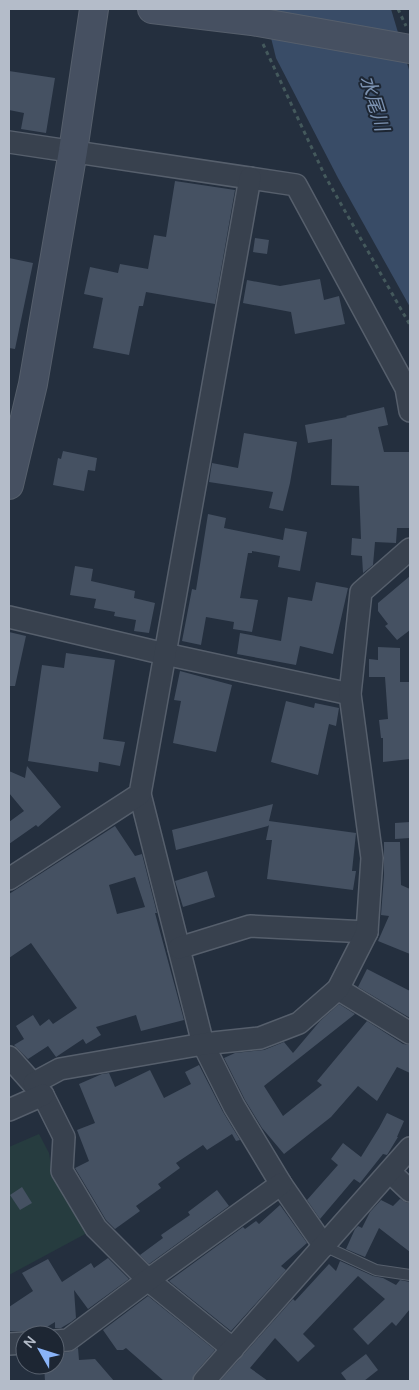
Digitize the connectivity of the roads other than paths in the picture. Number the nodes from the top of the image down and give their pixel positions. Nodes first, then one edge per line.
1 (94, 9) edge
2 (152, 9) edge
3 (408, 38) edge
4 (9, 142) edge
5 (73, 151) junction
6 (250, 178) junction
7 (410, 411) edge
8 (9, 485) edge
9 (410, 549) edge
10 (9, 617) edge
11 (165, 654) junction
12 (350, 694) junction
13 (140, 794) junction
14 (9, 879) edge
15 (367, 932) junction
16 (179, 948) junction
17 (338, 989) junction
18 (410, 1033) edge
19 (203, 1044) junction
20 (9, 1057) edge
21 (39, 1089) junction
22 (9, 1110) edge
23 (410, 1148) edge
24 (390, 1172) junction
25 (281, 1184) junction
26 (410, 1191) edge
27 (324, 1246) junction
28 (410, 1274) edge
29 (148, 1280) junction
30 (65, 1340) edge
31 (232, 1349) junction
32 (204, 1381) edge

1 - 5 street
2 - 3 street
4 - 5 street
5 - 6 street
5 - 8 street
6 - 7 street
6 - 11 street
9 - 12 street
10 - 11 street
11 - 12 street
11 - 13 street
12 - 15 street
13 - 14 street
13 - 16 street
15 - 16 street
15 - 17 street
16 - 19 street
17 - 18 street
17 - 19 street
19 - 21 street
19 - 25 street
20 - 21 street
21 - 22 street
21 - 29 street
23 - 24 street
24 - 26 street
24 - 27 street
25 - 27 street
25 - 29 street
27 - 28 lane
27 - 31 street
29 - 30 street
29 - 31 street
31 - 32 street

